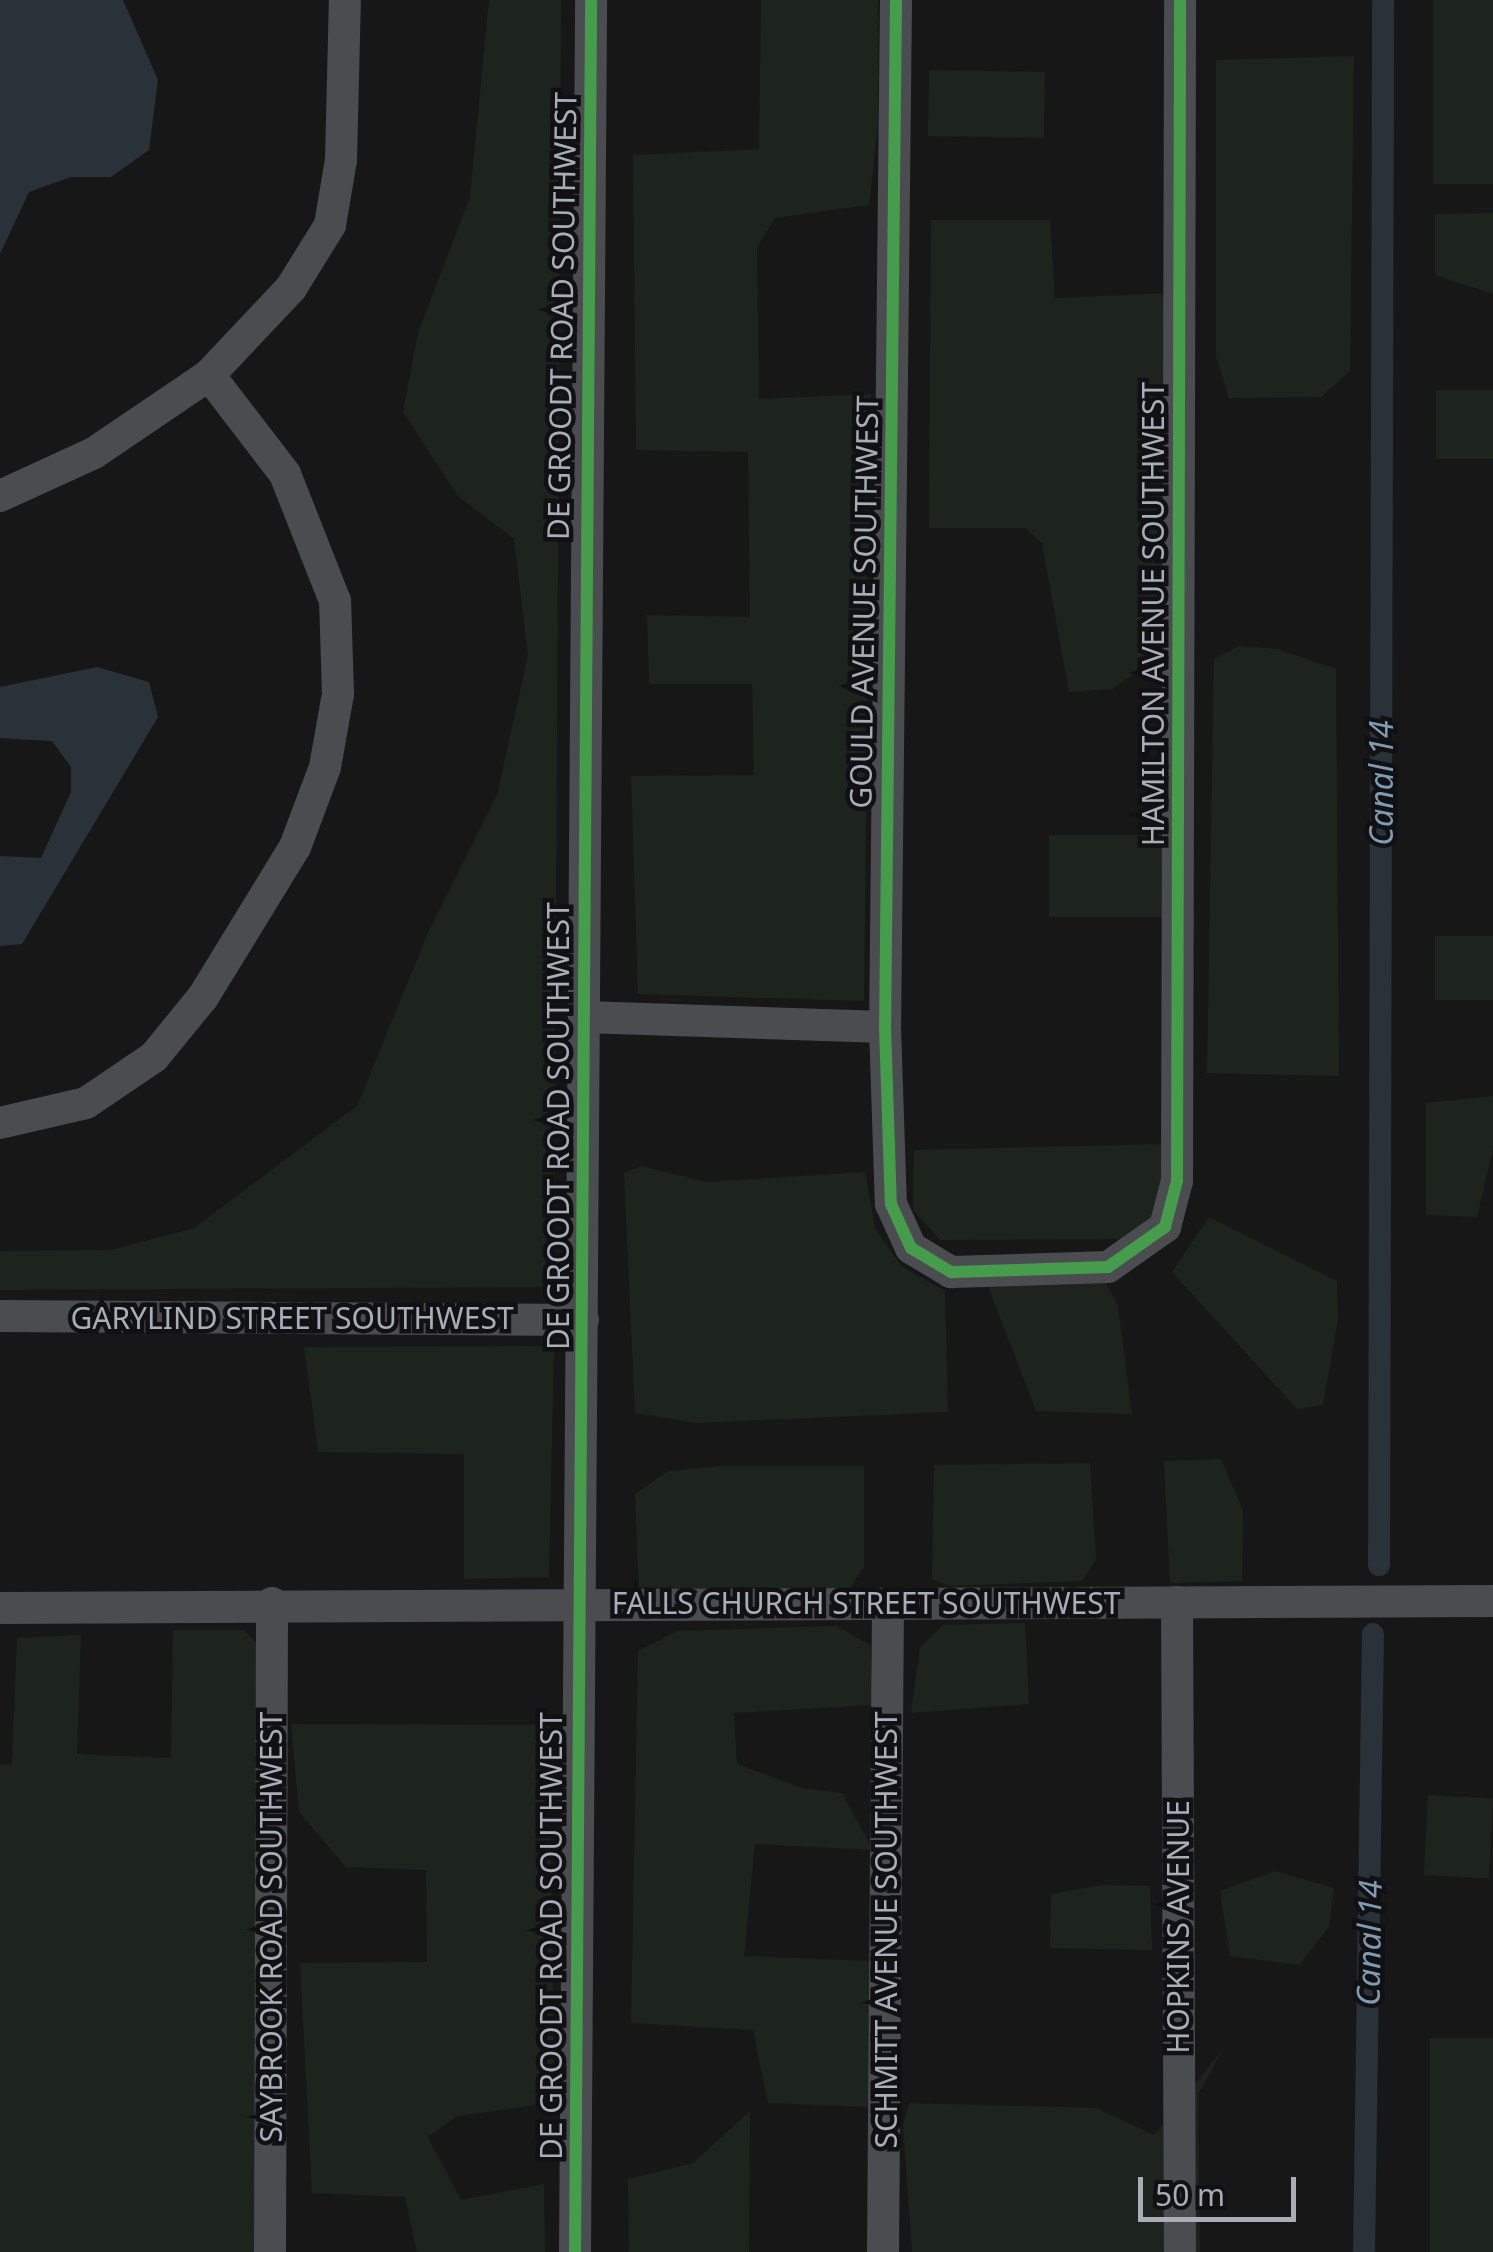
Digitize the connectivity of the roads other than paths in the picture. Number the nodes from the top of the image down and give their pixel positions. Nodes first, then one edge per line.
1 (345, 0) edge
2 (590, 0) edge
3 (896, 0) edge
4 (1180, 0) edge
5 (209, 375) junction
6 (0, 496) edge
7 (584, 1017) junction
8 (885, 1027) junction
9 (0, 1123) edge
10 (891, 1204) joint
11 (0, 1316) edge
12 (584, 1320) junction
13 (1493, 1600) edge
14 (1177, 1602) junction
15 (272, 1603) junction
16 (577, 1603) junction
17 (0, 1608) edge
18 (888, 1608) junction
19 (270, 2252) edge
20 (574, 2252) edge
21 (884, 2252) edge
22 (1180, 2252) edge

1 - 5 street
2 - 7 street, DE GROODT ROAD SOUTHWEST
3 - 8 street, GOULD AVENUE SOUTHWEST
4 - 10 street, HAMILTON AVENUE SOUTHWEST
5 - 6 street
5 - 9 street
7 - 8 street
7 - 12 street, DE GROODT ROAD SOUTHWEST
8 - 10 street, GOULD AVENUE SOUTHWEST
11 - 12 street, GARYLIND STREET SOUTHWEST
12 - 16 street, DE GROODT ROAD SOUTHWEST
13 - 14 street, FALLS CHURCH STREET SOUTHWEST
14 - 18 street, FALLS CHURCH STREET SOUTHWEST
14 - 22 street, HOPKINS AVENUE
15 - 16 street, FALLS CHURCH STREET SOUTHWEST
15 - 17 street, FALLS CHURCH STREET SOUTHWEST
15 - 19 street, SAYBROOK ROAD SOUTHWEST
16 - 18 street, FALLS CHURCH STREET SOUTHWEST
16 - 20 street, DE GROODT ROAD SOUTHWEST
18 - 21 street, SCHMITT AVENUE SOUTHWEST

